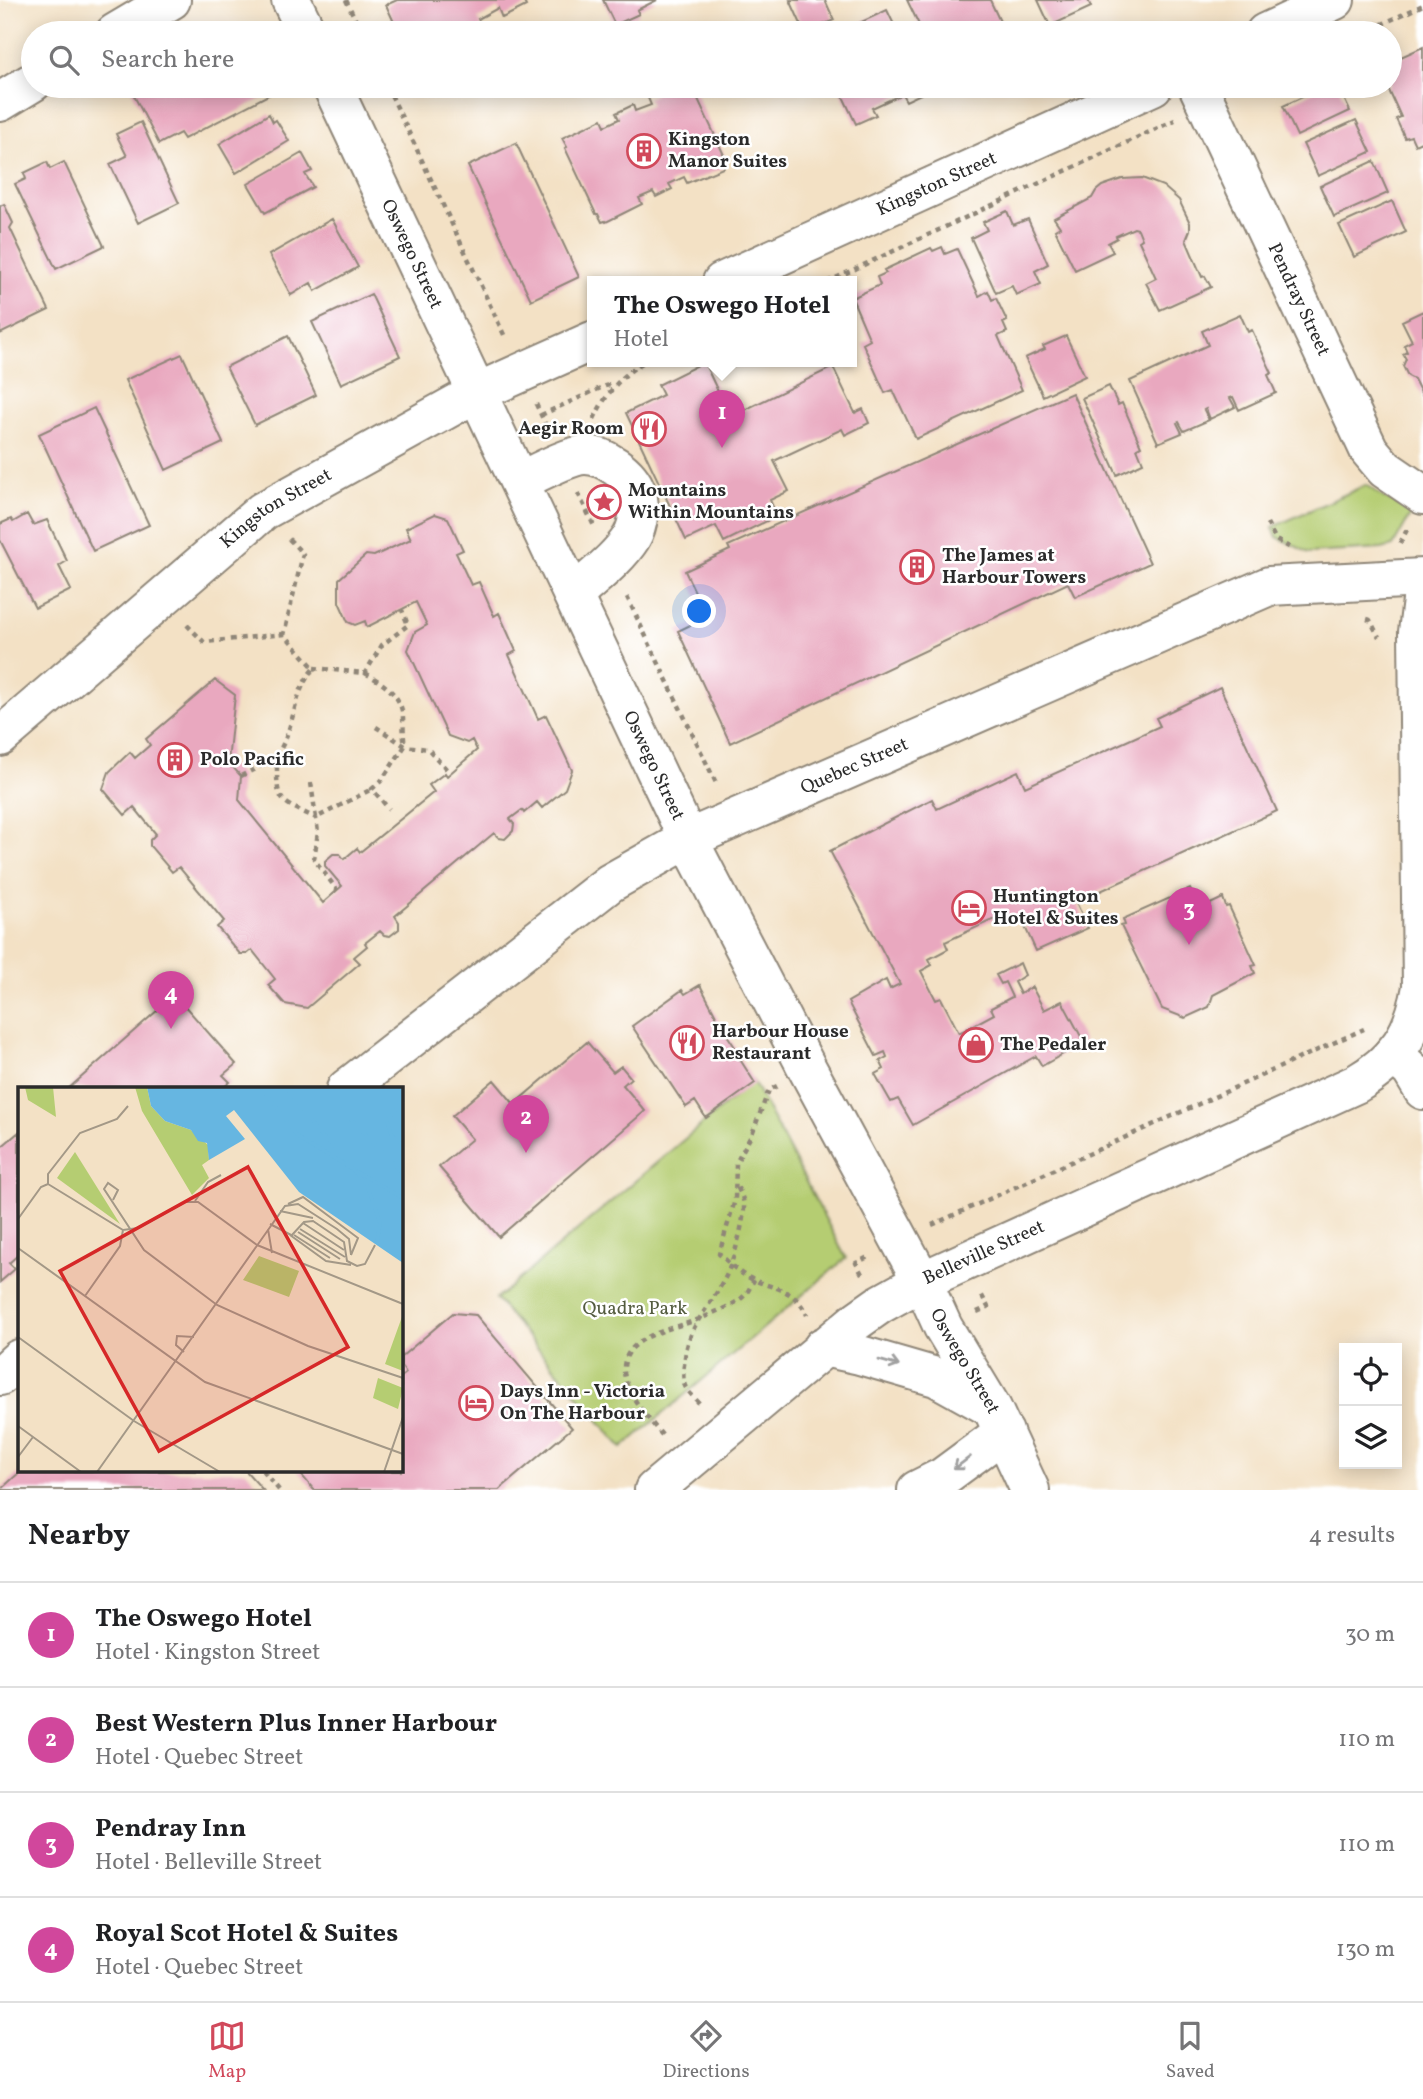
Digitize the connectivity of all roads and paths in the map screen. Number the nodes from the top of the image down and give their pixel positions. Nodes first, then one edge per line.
1 (171, 0) edge
2 (291, 0) edge
3 (346, 0) edge
4 (1335, 0) edge
5 (1423, 5) edge
6 (135, 21) edge
7 (301, 21) edge
8 (356, 21) edge
9 (1290, 21) edge
10 (1389, 21) edge
11 (21, 89) edge
12 (338, 98) edge
13 (1127, 98) edge
14 (1199, 98) edge
15 (1204, 98) edge
16 (0, 102) edge
17 (735, 276) edge
18 (839, 276) edge
19 (587, 344) edge
20 (634, 367) edge
21 (616, 384) junction
22 (478, 392) junction
23 (541, 415) dead end
24 (591, 426) dead end
25 (520, 481) junction
26 (1423, 495) edge
27 (263, 510) junction
28 (1423, 578) edge
29 (1423, 592) edge
30 (574, 595) junction
31 (161, 598) junction
32 (402, 610) dead end
33 (1357, 614) dead end
34 (284, 634) junction
35 (1379, 648) dead end
36 (314, 668) junction
37 (365, 673) junction
38 (376, 727) dead end
39 (0, 737) edge
40 (405, 746) junction
41 (277, 755) junction
42 (450, 773) dead end
43 (241, 776) dead end
44 (312, 783) dead end
45 (372, 789) junction
46 (389, 810) dead end
47 (316, 818) junction
48 (688, 839) junction
49 (337, 890) dead end
50 (1366, 1028) dead end
51 (1393, 1054) junction
52 (808, 1070) junction
53 (349, 1087) edge
54 (1423, 1090) edge
55 (735, 1183) junction
56 (930, 1227) dead end
57 (731, 1264) junction
58 (754, 1280) junction
59 (922, 1280) junction
60 (696, 1322) junction
61 (823, 1348) junction
62 (18, 1360) edge
63 (0, 1377) edge
64 (998, 1420) junction
65 (723, 1431) junction
66 (685, 1463) junction
67 (264, 1472) edge
68 (279, 1490) edge
69 (654, 1490) edge
70 (917, 1490) edge
71 (1030, 1490) edge

1 - 6 street
2 - 7 street
3 - 8 path
4 - 9 street
5 - 10 path
11 - 16 street
12 - 22 street, Oswego Street
13 - 17 street, Kingston Street
14 - 18 path
15 - 26 street, Pendray Street
19 - 22 street, Kingston Street
20 - 21 path
21 - 23 path
21 - 24 path
22 - 25 street, Oswego Street
22 - 27 street, Kingston Street
25 - 30 street, Oswego Street
25 - 30 street
27 - 31 street, Kingston Street
27 - 34 path
28 - 48 street, Quebec Street
29 - 51 street
30 - 48 street, Oswego Street
31 - 34 path
31 - 39 street, Kingston Street
32 - 37 path
33 - 35 path
34 - 36 path
36 - 37 path
36 - 41 path
37 - 40 path
38 - 40 path
40 - 42 path
40 - 45 path
41 - 43 path
41 - 47 path
44 - 47 path
45 - 46 path
45 - 47 path
47 - 49 path
48 - 52 street, Oswego Street
48 - 53 street, Quebec Street
50 - 56 path
51 - 54 street
51 - 59 street, Belleville Street
52 - 55 path
52 - 59 street, Oswego Street
55 - 57 path
55 - 57 path
57 - 58 path
57 - 60 path
58 - 60 path
58 - 61 path
59 - 61 street, Belleville Street
59 - 64 street, Oswego Street
60 - 65 path
60 - 66 path
61 -> 64 street
61 - 65 street, Belleville Street
62 - 63 street
64 -> 70 street
64 - 71 street, Oswego Street
65 - 66 street, Belleville Street
66 - 69 street, Belleville Street
67 - 68 path

